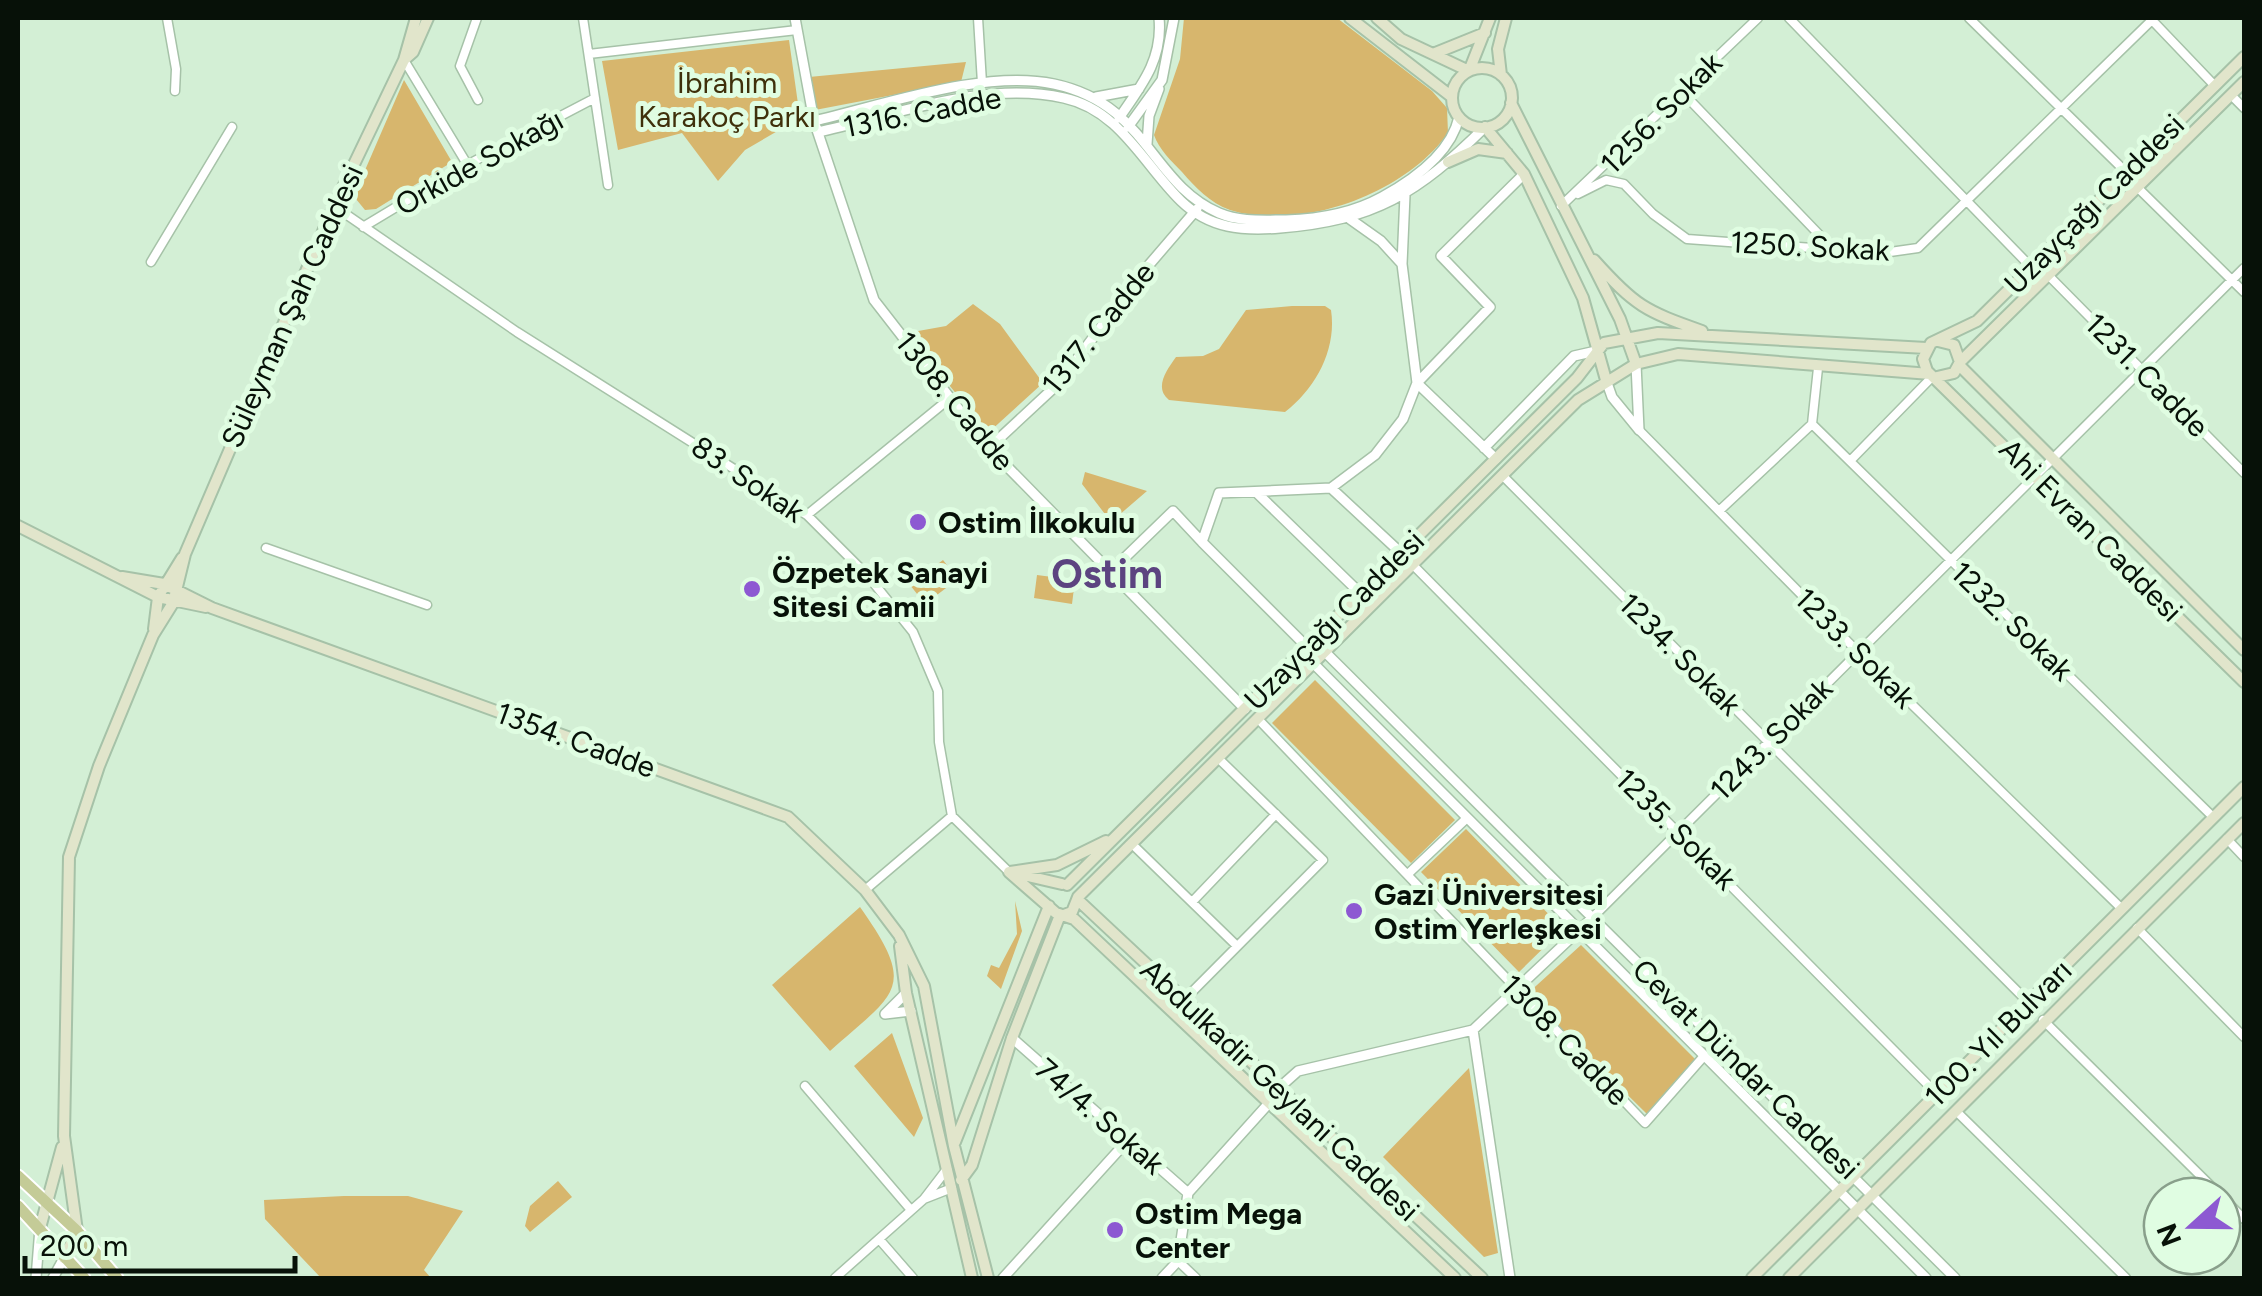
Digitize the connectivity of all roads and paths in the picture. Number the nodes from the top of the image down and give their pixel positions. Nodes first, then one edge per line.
1 (166, 18) edge
2 (416, 18) edge
3 (428, 18) edge
4 (477, 18) edge
5 (584, 18) edge
6 (796, 18) edge
7 (978, 18) edge
8 (1160, 18) edge
9 (1174, 18) edge
10 (1350, 18) edge
11 (1377, 18) edge
12 (1490, 18) edge
13 (1506, 18) edge
14 (1758, 18) edge
15 (1789, 18) edge
16 (1969, 18) edge
17 (2152, 18) edge
18 (797, 30) junction
19 (1486, 33) junction
20 (589, 54) junction
21 (1433, 54) junction
22 (2244, 57) edge
23 (404, 60) junction
24 (1469, 71) junction
25 (1501, 75) junction
26 (1162, 80) junction
27 (2244, 82) edge
28 (982, 83) junction
29 (2214, 86) junction
30 (1142, 88) junction
31 (174, 90) dead end
32 (1682, 92) junction
33 (2231, 95) junction
34 (1090, 96) junction
35 (1452, 97) junction
36 (595, 98) junction
37 (478, 100) dead end
38 (1511, 102) junction
39 (2062, 108) junction
40 (2244, 108) edge
41 (1121, 114) junction
42 (1459, 117) junction
43 (814, 121) junction
44 (1115, 123) junction
45 (1130, 123) junction
46 (232, 128) dead end
47 (1485, 128) junction
48 (818, 132) junction
49 (1124, 134) junction
50 (1147, 144) junction
51 (1507, 153) junction
52 (1448, 162) junction
53 (468, 164) junction
54 (2126, 172) junction
55 (1524, 174) junction
56 (608, 185) dead end
57 (2138, 188) junction
58 (1578, 194) junction
59 (1405, 195) junction
60 (1968, 200) junction
61 (1202, 203) junction
62 (334, 206) junction
63 (1561, 206) junction
64 (1195, 213) junction
65 (1350, 219) junction
66 (363, 227) junction
67 (1582, 247) junction
68 (1832, 250) junction
69 (151, 262) dead end
70 (1402, 264) junction
71 (2030, 266) junction
72 (2244, 268) edge
73 (2050, 277) junction
74 (2232, 280) junction
75 (2244, 292) edge
76 (1717, 336) junction
77 (1628, 337) junction
78 (1932, 344) junction
79 (1596, 352) junction
80 (1636, 364) junction
81 (1959, 364) junction
82 (1818, 368) junction
83 (2142, 370) junction
84 (1934, 376) junction
85 (1606, 380) junction
86 (1416, 383) junction
87 (949, 399) junction
88 (1812, 424) junction
89 (1639, 430) junction
90 (989, 448) junction
91 (1484, 448) junction
92 (2054, 458) junction
93 (1496, 459) junction
94 (1850, 462) junction
95 (2244, 473) edge
96 (1502, 475) junction
97 (2037, 477) junction
98 (1331, 488) junction
99 (1258, 494) junction
100 (1720, 511) junction
101 (807, 515) junction
102 (18, 526) edge
103 (1202, 542) junction
104 (266, 548) dead end
105 (185, 554) junction
106 (1402, 554) junction
107 (1948, 558) junction
108 (1413, 565) junction
109 (1109, 572) junction
110 (122, 577) junction
111 (164, 584) junction
112 (178, 589) junction
113 (1361, 594) junction
114 (158, 597) junction
115 (173, 603) junction
116 (427, 605) dead end
117 (212, 608) junction
118 (153, 635) junction
119 (1308, 648) junction
120 (2244, 650) edge
121 (1857, 651) junction
122 (1326, 653) junction
123 (1315, 665) junction
124 (2244, 682) edge
125 (1246, 709) junction
126 (1259, 720) junction
127 (1768, 742) junction
128 (1219, 759) junction
129 (2244, 788) edge
130 (1276, 814) junction
131 (952, 816) junction
132 (2213, 817) junction
133 (1468, 818) junction
134 (2244, 823) edge
135 (1680, 832) junction
136 (1118, 835) junction
137 (2227, 840) junction
138 (1132, 844) junction
139 (2244, 857) edge
140 (1009, 872) junction
141 (1409, 874) junction
142 (1064, 884) junction
143 (865, 890) junction
144 (1078, 898) junction
145 (1192, 902) junction
146 (1049, 905) junction
147 (2121, 908) junction
148 (1062, 915) junction
149 (1592, 918) junction
150 (2137, 928) junction
151 (1579, 930) junction
152 (899, 935) junction
153 (1237, 946) junction
154 (924, 986) junction
155 (1517, 992) junction
156 (906, 993) junction
157 (1183, 1000) junction
158 (2028, 1002) junction
159 (928, 1005) junction
160 (911, 1011) junction
161 (2043, 1020) junction
162 (1473, 1030) junction
163 (2244, 1037) edge
164 (1012, 1038) junction
165 (1704, 1056) junction
166 (804, 1086) dead end
167 (1280, 1087) junction
168 (973, 1091) junction
169 (946, 1092) junction
170 (1937, 1094) junction
171 (1268, 1103) junction
172 (1956, 1111) junction
173 (64, 1136) junction
174 (1128, 1140) junction
175 (954, 1146) junction
176 (947, 1169) junction
177 (18, 1176) edge
178 (2202, 1176) edge
179 (964, 1178) junction
180 (1854, 1178) junction
181 (952, 1188) junction
182 (1839, 1192) junction
183 (1188, 1193) junction
184 (1872, 1195) junction
185 (924, 1200) junction
186 (18, 1206) edge
187 (48, 1206) junction
188 (911, 1210) junction
189 (1858, 1210) junction
190 (40, 1228) junction
191 (78, 1231) junction
192 (878, 1239) junction
193 (64, 1258) junction
194 (1178, 1261) junction
195 (36, 1278) edge
196 (54, 1278) edge
197 (84, 1278) edge
198 (117, 1278) edge
199 (835, 1278) edge
200 (914, 1278) edge
201 (972, 1278) edge
202 (988, 1278) edge
203 (1003, 1278) edge
204 (1162, 1278) edge
205 (1196, 1278) edge
206 (1455, 1278) edge
207 (1482, 1278) edge
208 (1510, 1278) edge
209 (1752, 1278) edge
210 (1789, 1278) edge
211 (1926, 1278) edge
212 (1955, 1278) edge
213 (2126, 1278) edge

1 - 31 street
2 - 23 main road, Süleyman Şah Caddesi
3 - 23 main road, Süleyman Şah Caddesi
4 - 37 street
5 - 20 street
6 - 18 street, 1308. Cadde
7 - 28 street
8 - 30 street
9 - 26 street
10 - 35 main road
11 - 21 main road
12 - 19 main road
13 - 25 main road
14 - 32 street, 1256. Sokak
15 - 60 street
16 - 39 street
17 - 29 street
17 - 39 street, 1250. Sokak
18 - 20 street
18 - 43 street, 1308. Cadde
19 - 21 main road
19 - 24 main road
20 - 36 street
21 - 24 main road
22 - 29 main road, Uzayçağı Caddesi
23 - 53 street
23 - 62 main road, Süleyman Şah Caddesi
24 - 25 main road
24 - 35 main road
25 - 38 main road
26 - 45 street
26 - 50 street
27 - 33 main road, Uzayçağı Caddesi
28 - 34 street, 1316. Cadde
28 - 43 street, 1316. Cadde
29 - 54 main road, Uzayçağı Caddesi
30 - 34 street
30 - 41 street
32 - 58 street, 1256. Sokak
32 - 68 street
33 - 40 street
33 - 57 main road, Uzayçağı Caddesi
34 - 41 street, 1316. Cadde
35 - 42 main road
36 - 53 street, Orkide Sokağı
36 - 56 street
38 - 47 main road
38 - 63 main road
39 - 54 street
39 - 60 street, 1250. Sokak
41 - 44 street
41 - 45 street, 1316. Cadde
42 - 47 main road
42 - 61 street, 1316. Cadde
43 - 48 street, 1308. Cadde
44 - 48 street, 1316. Cadde
44 - 49 street, 1316. Cadde
45 - 49 street
45 - 50 street, 1316. Cadde
46 - 69 street
47 - 51 main road
47 - 52 street, 1316. Cadde
48 - 87 street, 1308. Cadde
49 - 64 street, 1316. Cadde
50 - 61 street, 1316. Cadde
51 - 52 main road
51 - 55 main road
52 - 59 street, 1316. Cadde
53 - 66 street, Orkide Sokağı
54 - 71 main road, Uzayçağı Caddesi
55 - 79 main road
55 - 86 street
57 - 73 main road, Uzayçağı Caddesi
57 - 74 street
58 - 63 street, 1256. Sokak
58 - 68 street, 1250. Sokak
59 - 65 street, 1316. Cadde
59 - 70 street
60 - 68 street, 1250. Sokak
60 - 71 street
61 - 64 street, 1317. Cadde
62 - 66 street, 83. Sokak
62 - 105 main road, Süleyman Şah Caddesi
63 - 67 main road
64 - 65 street, 1316. Cadde
64 - 90 street, 1317. Cadde
65 - 70 street
66 - 101 street, 83. Sokak
67 - 76 main road
67 - 77 main road
70 - 86 street
71 - 78 main road, Uzayçağı Caddesi
72 - 74 street, 1243. Sokak
73 - 81 main road, Uzayçağı Caddesi
73 - 83 street, 1231. Cadde
74 - 75 street
74 - 83 street, 1243. Sokak
76 - 77 main road
76 - 78 main road
77 - 79 main road
77 - 80 main road
78 - 81 main road
78 - 84 main road
79 - 85 main road
79 - 91 street
79 - 93 main road, Uzayçağı Caddesi
80 - 82 main road
80 - 85 main road, Uzayçağı Caddesi
80 - 89 street
81 - 84 main road
81 - 92 main road, Ahi Evran Caddesi
82 - 84 main road
82 - 88 street
83 - 92 street, 1243. Sokak
83 - 95 street, 1231. Cadde
84 - 94 street
84 - 97 main road, Ahi Evran Caddesi
85 - 89 street
85 - 96 main road, Uzayçağı Caddesi
86 - 91 street
86 - 98 street
87 - 90 street, 1308. Cadde
87 - 101 street
88 - 94 street, 1232. Sokak
88 - 100 street
89 - 100 street, 1233. Sokak
90 - 109 street, 1308. Cadde
91 - 93 street
92 - 97 street, 1243. Sokak
92 - 120 main road, Ahi Evran Caddesi
93 - 106 main road, Uzayçağı Caddesi
94 - 107 street, 1232. Sokak
96 - 108 main road, Uzayçağı Caddesi
96 - 127 street, 1234. Sokak
97 - 107 street, 1243. Sokak
97 - 124 main road, Ahi Evran Caddesi
98 - 99 street
98 - 106 street
99 - 103 street
99 - 113 street
100 - 121 street, 1233. Sokak
101 - 131 street, 83. Sokak
102 - 110 main road, 1354. Cadde
103 - 109 street
103 - 119 street
104 - 116 street
105 - 111 main road
105 - 112 main road
106 - 113 main road, Uzayçağı Caddesi
107 - 121 street, 1243. Sokak
107 - 132 street, 1232. Sokak
108 - 122 main road, Uzayçağı Caddesi
108 - 135 street, 1235. Sokak
109 - 125 street, 1308. Cadde
110 - 111 main road, 1354. Cadde
110 - 114 main road, 1354. Cadde
111 - 112 main road, 1354. Cadde
111 - 114 main road
112 - 115 main road
112 - 117 main road, 1354. Cadde
113 - 119 main road, Uzayçağı Caddesi
114 - 115 main road, 1354. Cadde
114 - 118 main road
115 - 117 main road, 1354. Cadde
115 - 118 main road
117 - 143 main road, 1354. Cadde
118 - 173 main road
119 - 122 street, Cevat Dündar Caddesi
119 - 123 street, Cevat Dündar Caddesi
119 - 125 main road, Uzayçağı Caddesi
121 - 127 street, 1243. Sokak
121 - 147 street, 1233. Sokak
122 - 123 main road, Uzayçağı Caddesi
122 - 149 street, Cevat Dündar Caddesi
123 - 126 main road, Uzayçağı Caddesi
123 - 133 street, Cevat Dündar Caddesi
125 - 136 main road, Uzayçağı Caddesi
126 - 128 main road, Uzayçağı Caddesi
126 - 141 street, 1308. Cadde
127 - 135 street, 1243. Sokak
127 - 158 street, 1234. Sokak
128 - 130 street
128 - 138 main road, Uzayçağı Caddesi
129 - 132 main road, 100. Yıl Bulvarı
130 - 145 street
130 - 153 street
131 - 140 street
131 - 143 street
132 - 147 main road, 100. Yıl Bulvarı
133 - 141 street
133 - 151 street, Cevat Dündar Caddesi
134 - 137 main road, 100. Yıl Bulvarı
135 - 149 street, 1243. Sokak
135 - 170 street, 1235. Sokak
136 - 140 main road
136 - 142 main road, Uzayçağı Caddesi
137 - 139 street
137 - 150 main road, 100. Yıl Bulvarı
138 - 144 main road, Uzayçağı Caddesi
138 - 145 street
140 - 142 main road
140 - 146 main road
141 - 155 street, 1308. Cadde
142 - 144 main road
142 - 146 main road
143 - 152 main road, 1354. Cadde
144 - 148 main road
144 - 157 main road, Abdulkadir Geylani Caddesi
145 - 153 street
146 - 148 main road
146 - 168 main road
147 - 158 main road, 100. Yıl Bulvarı
148 - 164 main road
148 - 171 main road, Abdulkadir Geylani Caddesi
149 - 151 street, 1243. Sokak
149 - 180 street, Cevat Dündar Caddesi
150 - 161 main road, 100. Yıl Bulvarı
150 - 163 street
151 - 155 street, 1243. Sokak
151 - 165 street, Cevat Dündar Caddesi
152 - 154 main road, 1354. Cadde
152 - 156 main road
153 - 157 street
154 - 156 main road
154 - 159 main road, 1354. Cadde
155 - 162 street, 1243. Sokak
155 - 165 street, 1308. Cadde
156 - 160 main road
156 - 160 street
157 - 167 main road, Abdulkadir Geylani Caddesi
158 - 170 main road, 100. Yıl Bulvarı
159 - 160 main road
159 - 169 main road, 1354. Cadde
160 - 176 main road
161 - 172 main road, 100. Yıl Bulvarı
161 - 178 street
162 - 167 street
162 - 208 street
164 - 174 street, 74/4. Sokak
164 - 179 main road
165 - 182 street, Cevat Dündar Caddesi
166 - 188 street
167 - 171 main road
167 - 207 main road, Abdulkadir Geylani Caddesi
168 - 169 main road
168 - 175 main road
169 - 175 main road, 1354. Cadde
170 - 180 main road, 100. Yıl Bulvarı
171 - 183 street
171 - 206 main road, Abdulkadir Geylani Caddesi
172 - 184 main road, 100. Yıl Bulvarı
172 - 213 street
173 - 187 main road
173 - 191 main road
174 - 183 street, 74/4. Sokak
174 - 203 street
175 - 176 main road
175 - 179 main road, 1354. Cadde
176 - 181 main road
176 - 185 street
177 - 187 main road
179 - 181 main road
179 - 202 main road, 1354. Cadde
180 - 182 main road, 100. Yıl Bulvarı
180 - 184 street, Cevat Dündar Caddesi
181 - 185 street
181 - 201 main road
182 - 189 street, Cevat Dündar Caddesi
182 - 209 main road, 100. Yıl Bulvarı
183 - 194 street
184 - 189 main road, 100. Yıl Bulvarı
184 - 212 street, Cevat Dündar Caddesi
185 - 188 street
186 - 190 main road
187 - 190 main road
187 - 191 main road
188 - 192 street
189 - 210 main road, 100. Yıl Bulvarı
189 - 211 street, Cevat Dündar Caddesi
190 - 193 main road
190 - 195 street
191 - 193 main road
191 - 198 main road
192 - 199 street
192 - 200 street
193 - 196 street
193 - 197 main road
194 - 204 street
194 - 205 street

